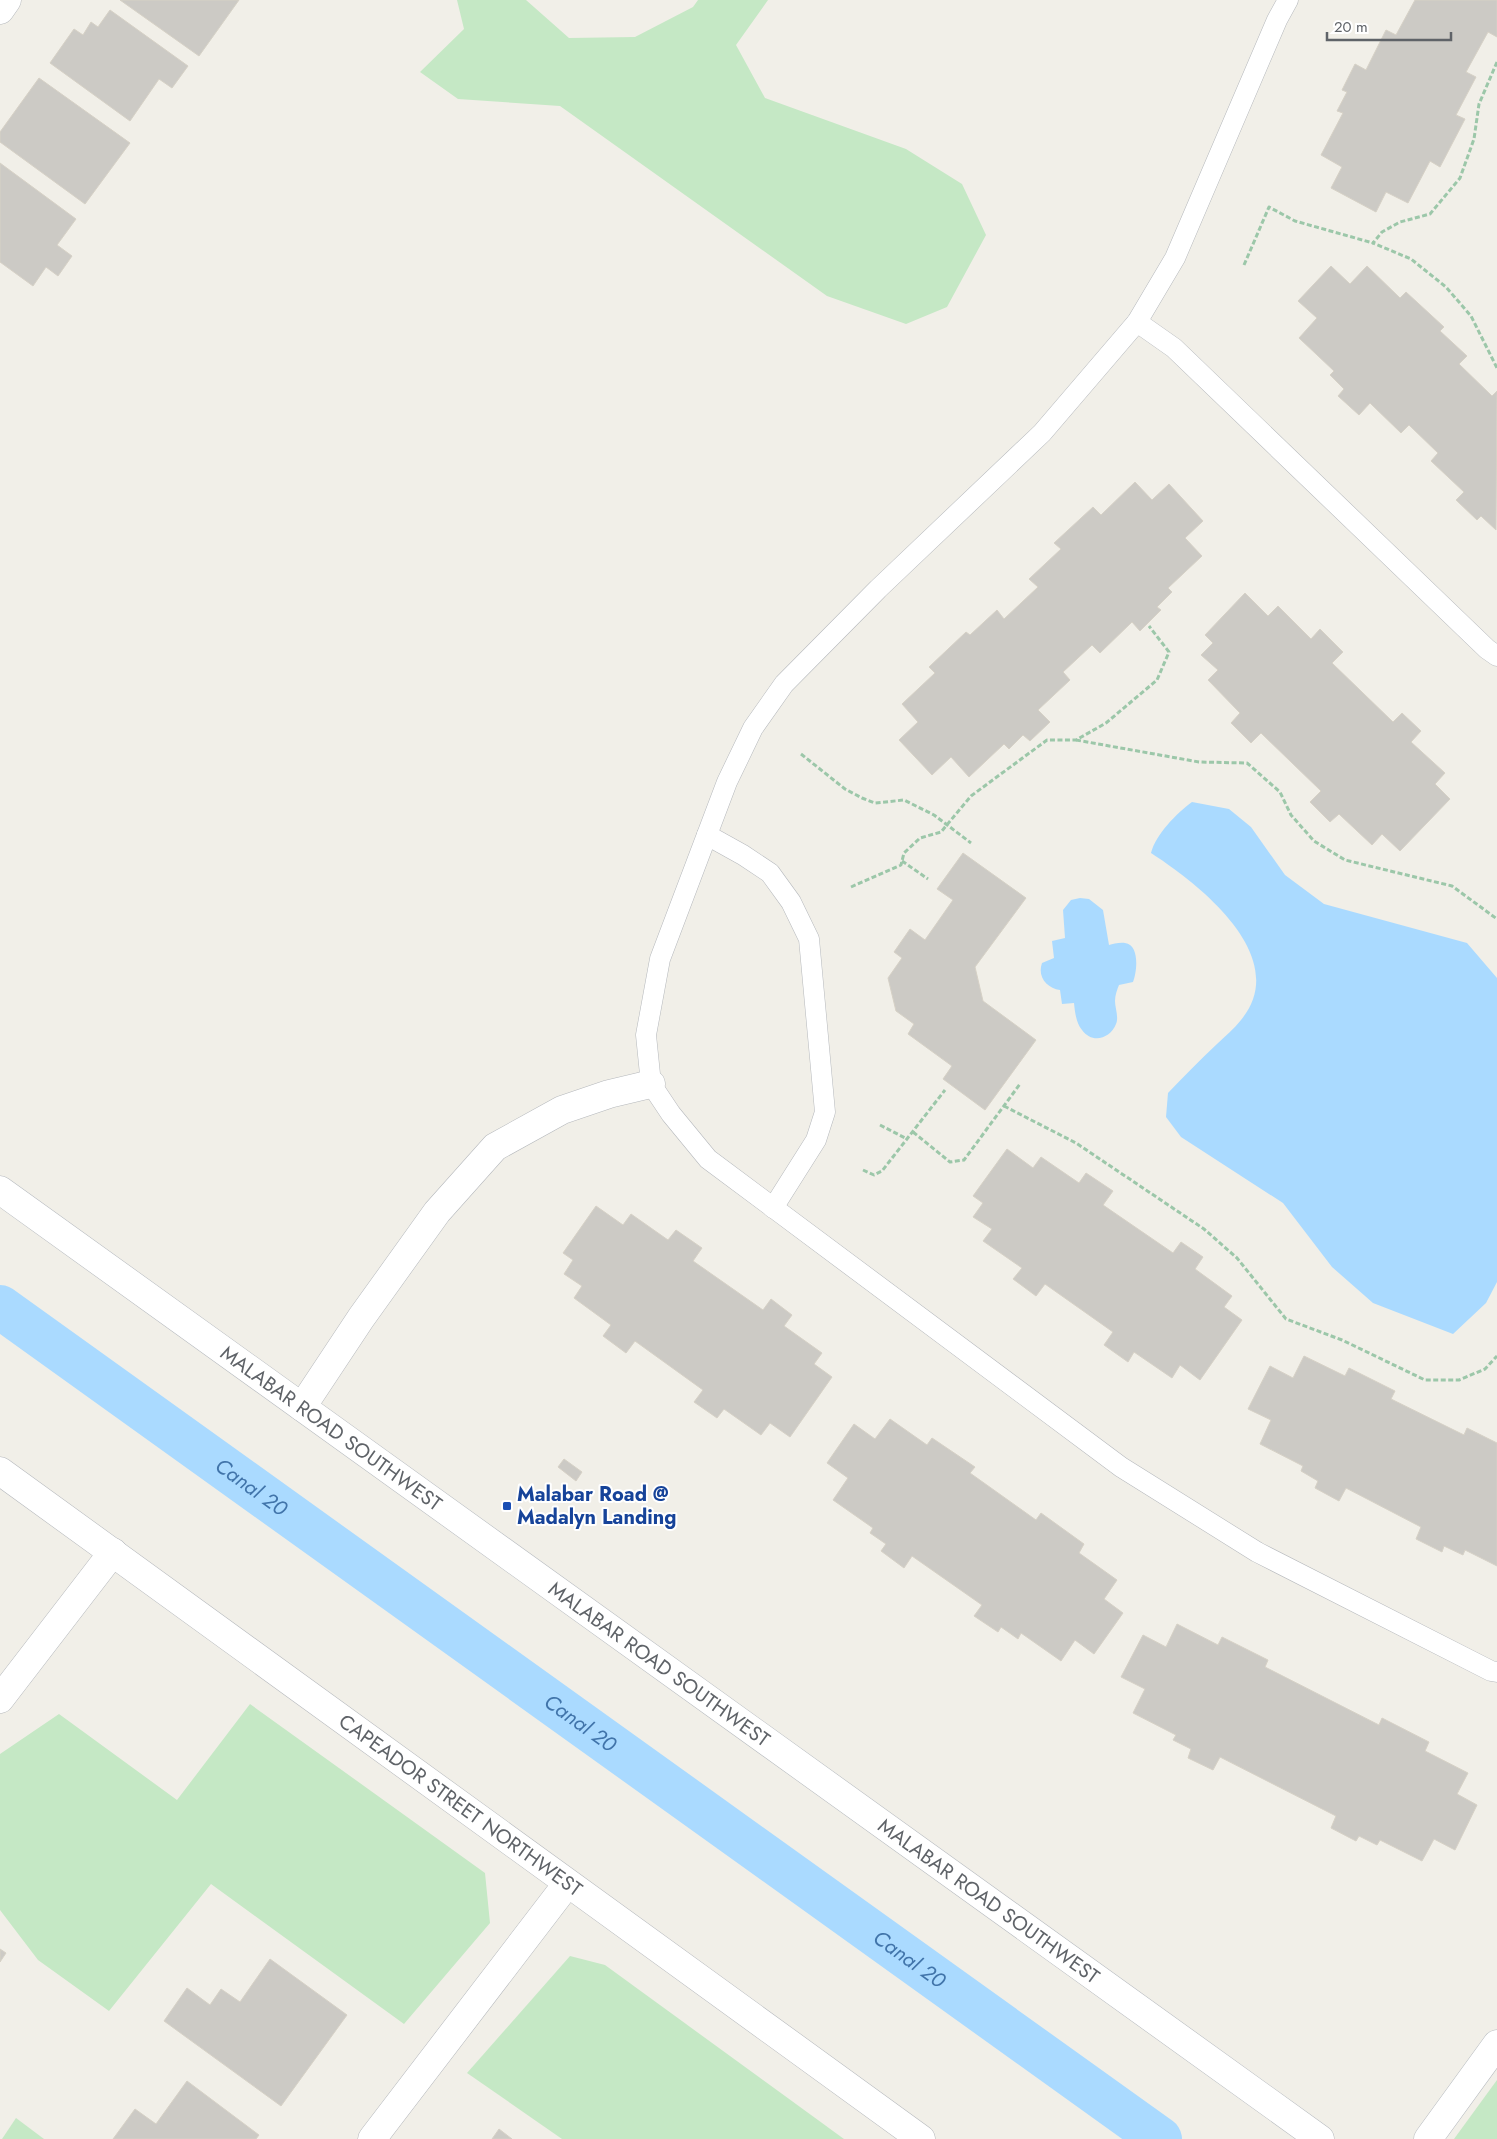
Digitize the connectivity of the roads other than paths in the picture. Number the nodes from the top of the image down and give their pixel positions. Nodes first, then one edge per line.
1 (7, 0) edge
2 (1288, 0) edge
3 (0, 10) edge
4 (1137, 322) junction
5 (1497, 656) edge
6 (707, 835) junction
7 (651, 1084) junction
8 (0, 1190) edge
9 (773, 1208) junction
10 (302, 1407) junction
11 (0, 1471) edge
12 (113, 1552) junction
13 (1497, 1672) edge
14 (0, 1699) edge
15 (567, 1884) junction
16 (1497, 2044) edge
17 (372, 2139) edge
18 (921, 2139) edge
19 (1320, 2139) edge
20 (1428, 2139) edge

1 - 3 street
2 - 4 lane
4 - 5 lane
4 - 6 lane
6 - 7 lane
6 - 9 lane
7 - 9 lane
7 - 10 street
8 - 10 street, MALABAR ROAD SOUTHWEST
9 - 13 lane
10 - 19 street, MALABAR ROAD SOUTHWEST
11 - 12 street, CAPEADOR STREET NORTHWEST
12 - 14 street
12 - 15 street, CAPEADOR STREET NORTHWEST
15 - 17 street
15 - 18 street, CAPEADOR STREET NORTHWEST
16 - 20 street

